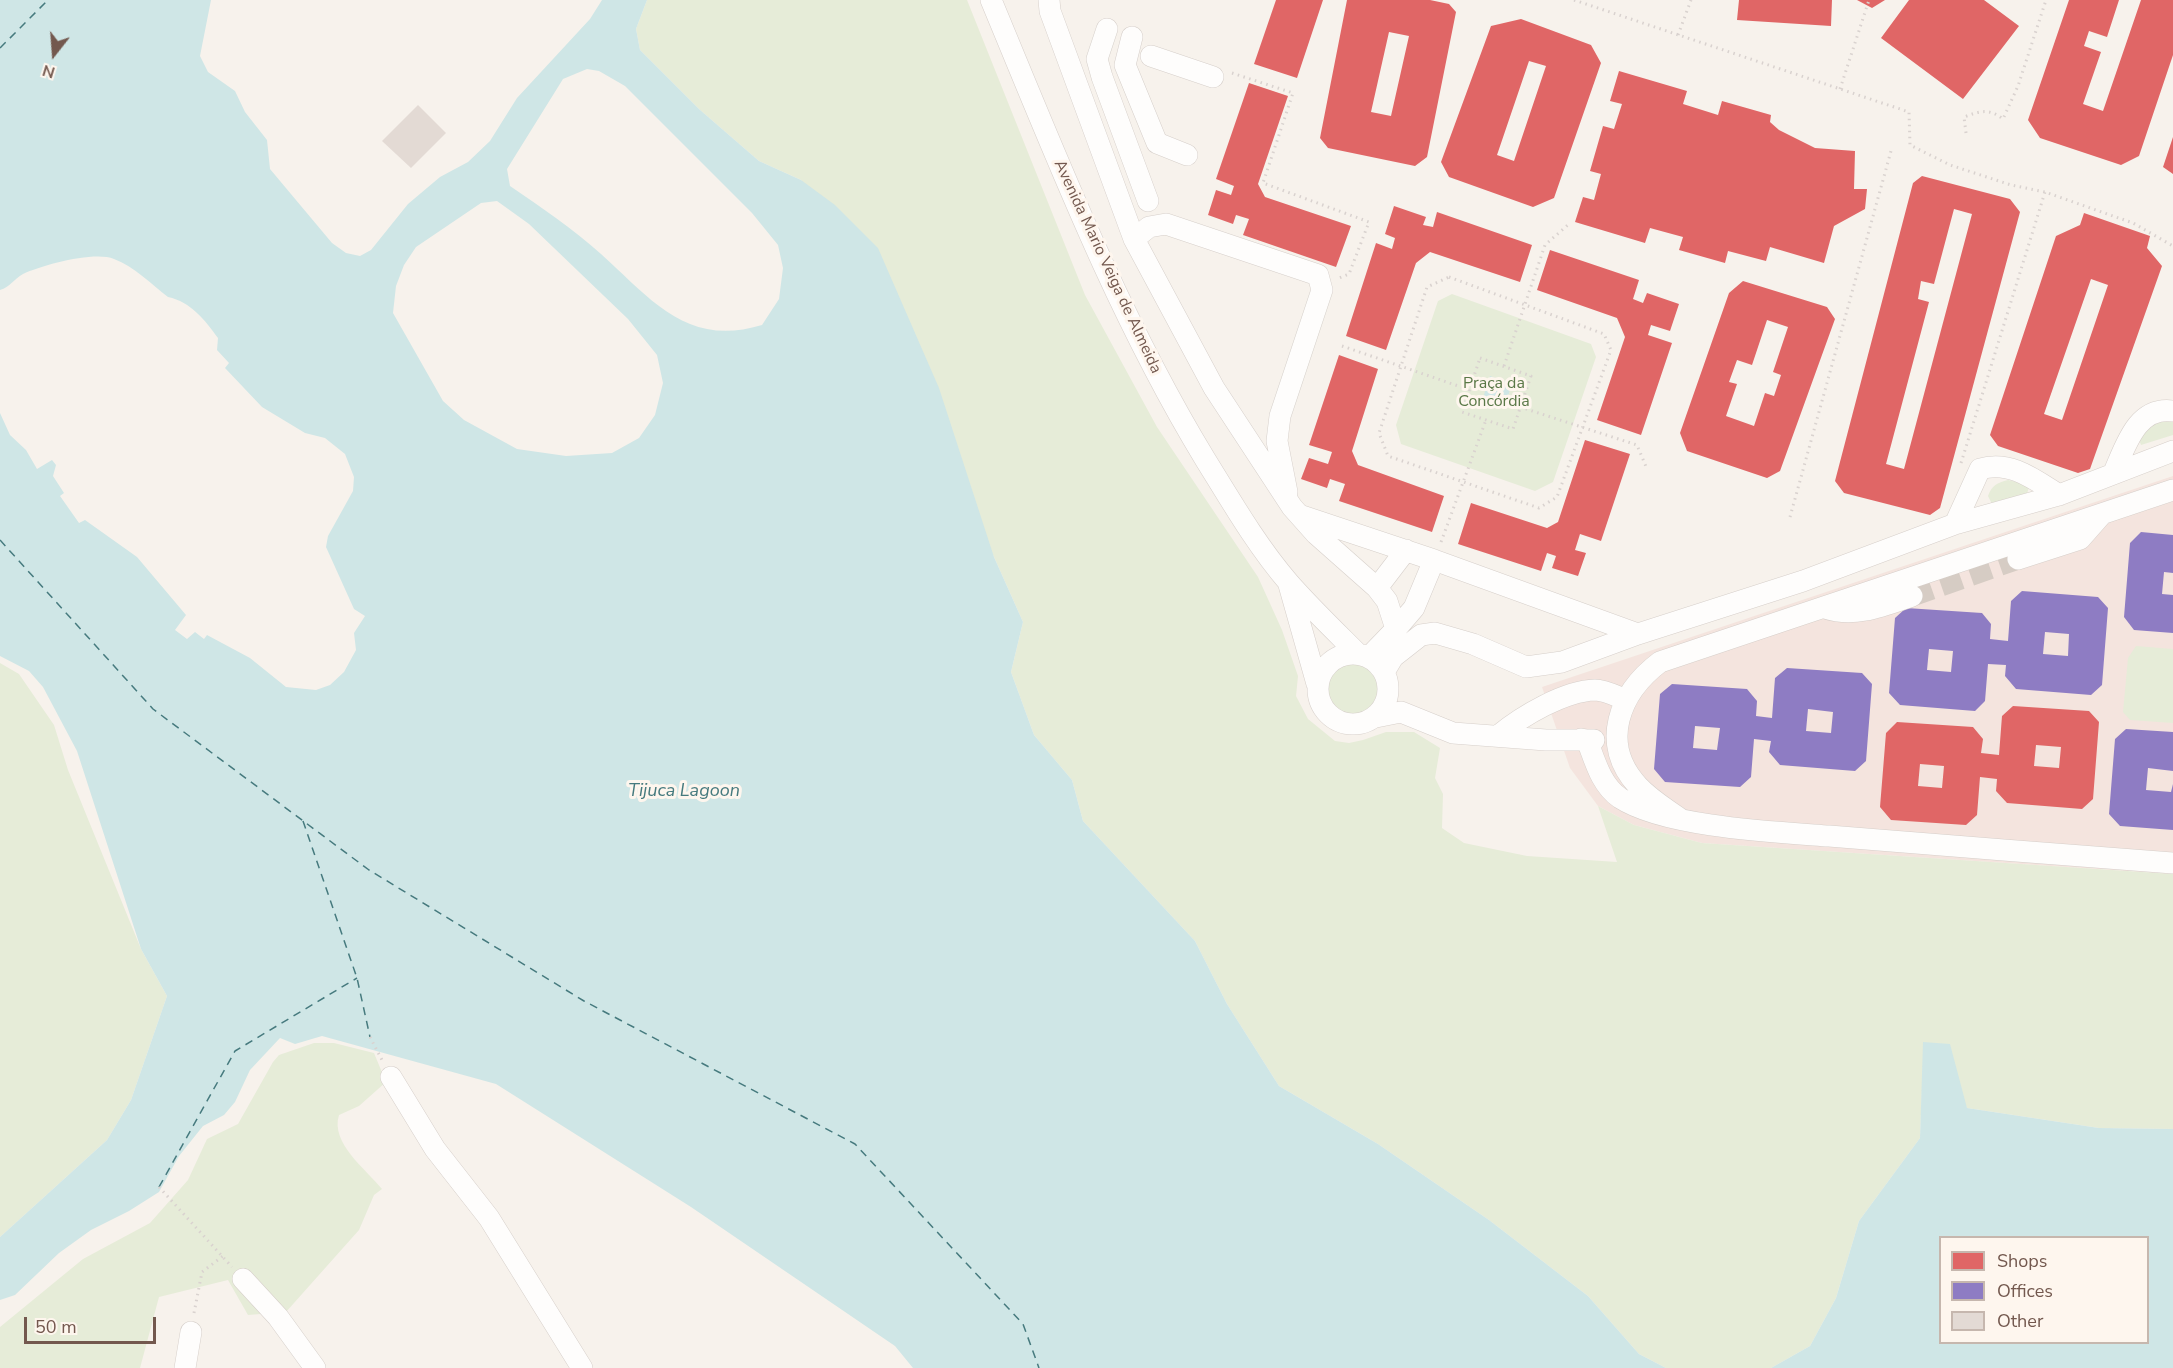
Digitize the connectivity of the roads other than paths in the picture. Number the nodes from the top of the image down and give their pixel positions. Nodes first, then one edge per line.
1 (991, 0) edge
2 (1049, 0) edge
3 (1107, 29) dead end
4 (1132, 37) dead end
5 (1151, 57) dead end
6 (1220, 74) road end
7 (1187, 155) dead end
8 (1148, 201) dead end
9 (1134, 239) junction
10 (2173, 411) edge
11 (2173, 451) edge
12 (2114, 472) junction
13 (2173, 490) edge
14 (2059, 495) junction
15 (1294, 508) junction
16 (2102, 514) junction
17 (1955, 524) junction
18 (1406, 550) junction
19 (2018, 559) tunnel mouth
20 (1434, 560) junction
21 (1288, 582) junction
22 (1377, 588) junction
23 (1912, 596) tunnel mouth
24 (1822, 607) junction
25 (1396, 629) junction
26 (1638, 634) junction
27 (1364, 656) junction
28 (1386, 677) junction
29 (1317, 684) junction
30 (1626, 700) junction
31 (1376, 717) junction
32 (1418, 717) junction
33 (1499, 735) junction
34 (1618, 735) junction
35 (1581, 739) junction
36 (1679, 818) junction
37 (2173, 863) edge
38 (392, 1077) road end
39 (243, 1279) road end
40 (191, 1332) road end
41 (184, 1368) edge
42 (315, 1368) edge
43 (582, 1368) edge

1 - 21 street, Avenida Mario Veiga de Almeida
2 - 9 street
3 - 8 street
4 - 7 street
5 - 6 street
9 - 15 street
9 - 15 street
10 - 12 street
11 - 12 street
12 - 14 street
13 - 16 street
14 - 17 street
14 - 17 street
15 - 18 street
15 - 22 street
16 - 19 street
16 - 24 street
17 - 26 street
18 - 20 street
18 - 22 street
20 - 25 street
20 - 26 street
21 - 27 street, Avenida Mario Veiga de Almeida
21 - 29 street, Avenida Mario Veiga de Almeida
22 - 25 street
23 - 24 street
24 - 30 street
25 - 27 street
26 - 28 street
27 - 28 street
27 - 29 street
28 - 31 street
28 - 32 street
29 - 31 street
30 - 33 street
30 - 34 street
31 - 32 street
32 - 33 street
33 - 35 street
34 - 35 street
34 - 36 street
35 - 36 street
36 - 37 street
38 - 43 street
39 - 42 street
40 - 41 street

